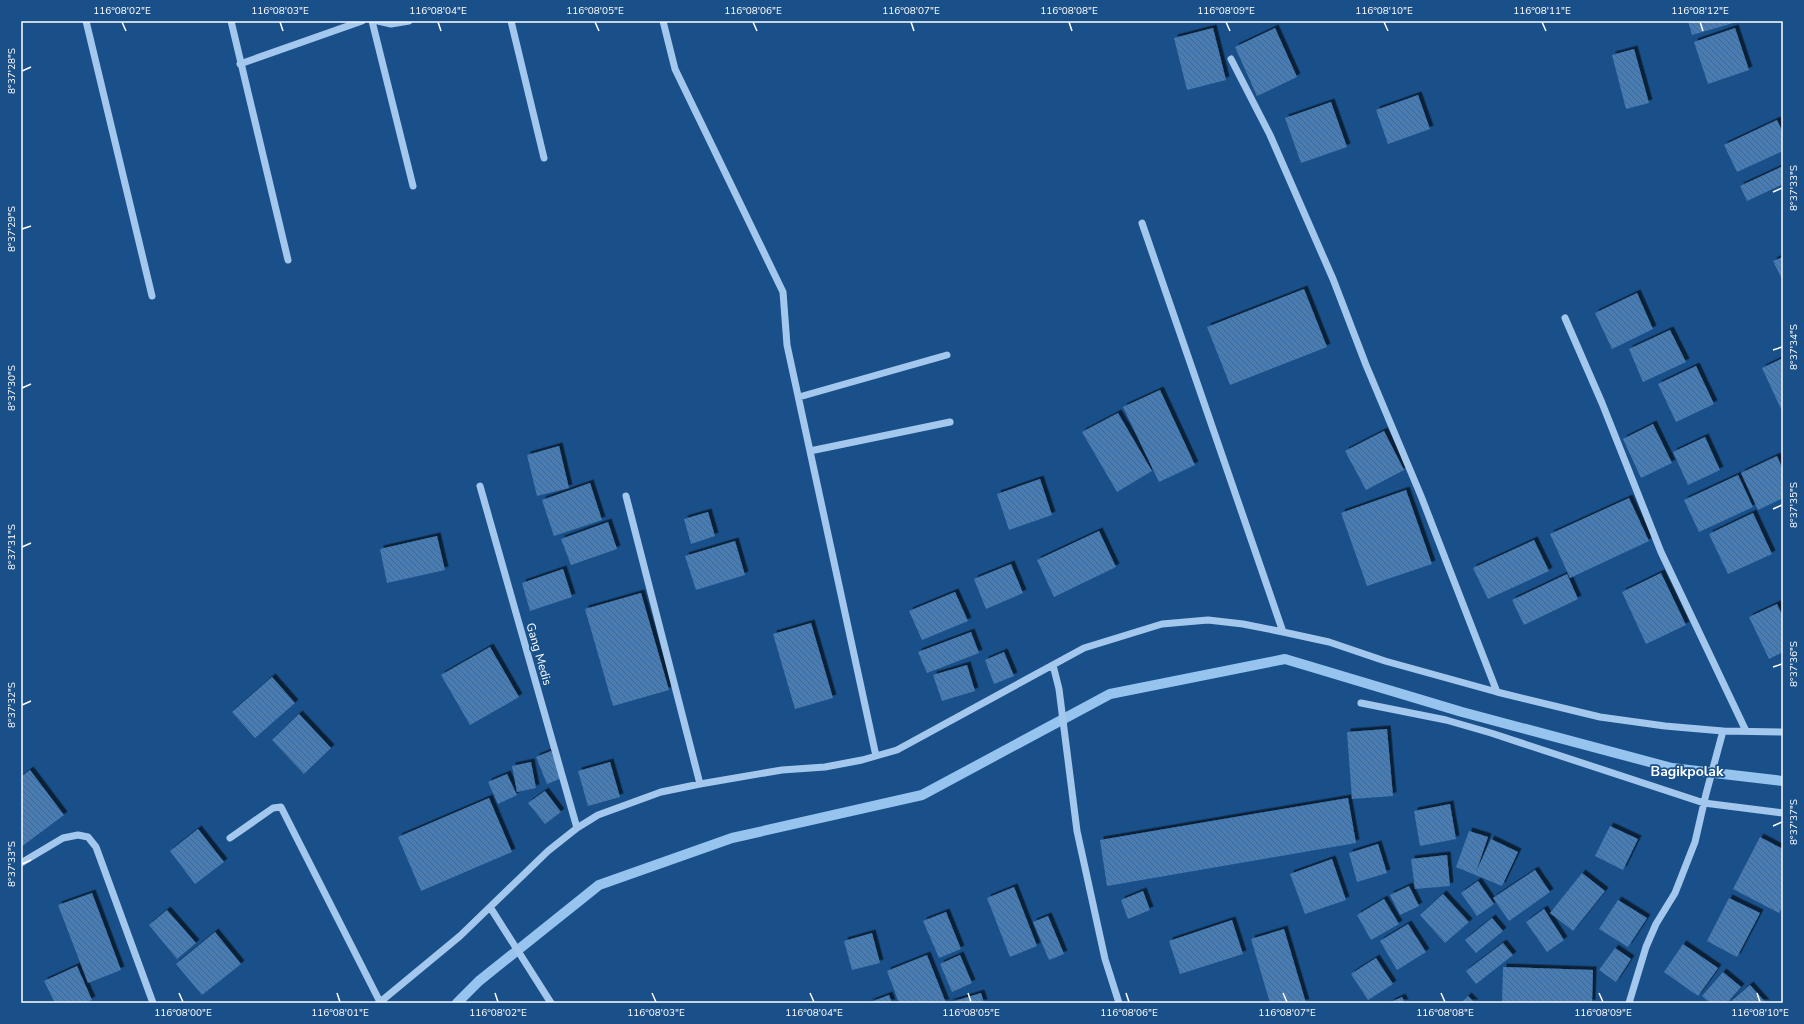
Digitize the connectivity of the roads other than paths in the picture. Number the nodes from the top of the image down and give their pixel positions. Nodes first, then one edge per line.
1 (86, 21) edge
2 (231, 21) edge
3 (362, 21) edge
4 (372, 21) edge
5 (378, 21) edge
6 (409, 21) edge
7 (511, 21) edge
8 (663, 21) edge
9 (1231, 59) dead end
10 (240, 64) junction
11 (544, 158) dead end
12 (414, 186) dead end
13 (1142, 223) dead end
14 (288, 260) dead end
15 (152, 296) dead end
16 (1565, 318) dead end
17 (947, 355) dead end
18 (799, 397) junction
19 (950, 422) dead end
20 (810, 451) junction
21 (480, 486) dead end
22 (626, 496) dead end
23 (1283, 632) junction
24 (1053, 665) junction
25 (1497, 692) junction
26 (1361, 703) dead end
27 (1723, 731) junction
28 (1746, 731) junction
29 (1783, 732) edge
30 (876, 756) junction
31 (700, 784) junction
32 (1704, 803) junction
33 (1783, 813) edge
34 (577, 828) junction
35 (230, 838) dead end
36 (21, 863) edge
37 (490, 907) junction
38 (153, 1003) edge
39 (379, 1003) edge
40 (551, 1003) edge
41 (1119, 1003) edge
42 (1628, 1003) edge

1 - 15 street
2 - 10 street
3 - 10 street
4 - 12 street
5 - 6 street
7 - 11 street
8 - 18 street
9 - 25 street
10 - 14 street
13 - 23 street
16 - 28 street
17 - 18 street
18 - 20 street
19 - 20 street
20 - 30 street
21 - 34 street, Gang Medis
22 - 31 street
23 - 24 street
23 - 25 street
24 - 30 street
24 - 41 street
25 - 27 street
26 - 32 street
27 - 28 street
27 - 32 street
28 - 29 street
30 - 31 street
31 - 34 street
32 - 33 street
32 - 42 street
34 - 37 street
35 - 39 street
36 - 38 street
37 - 39 street
37 - 40 street

